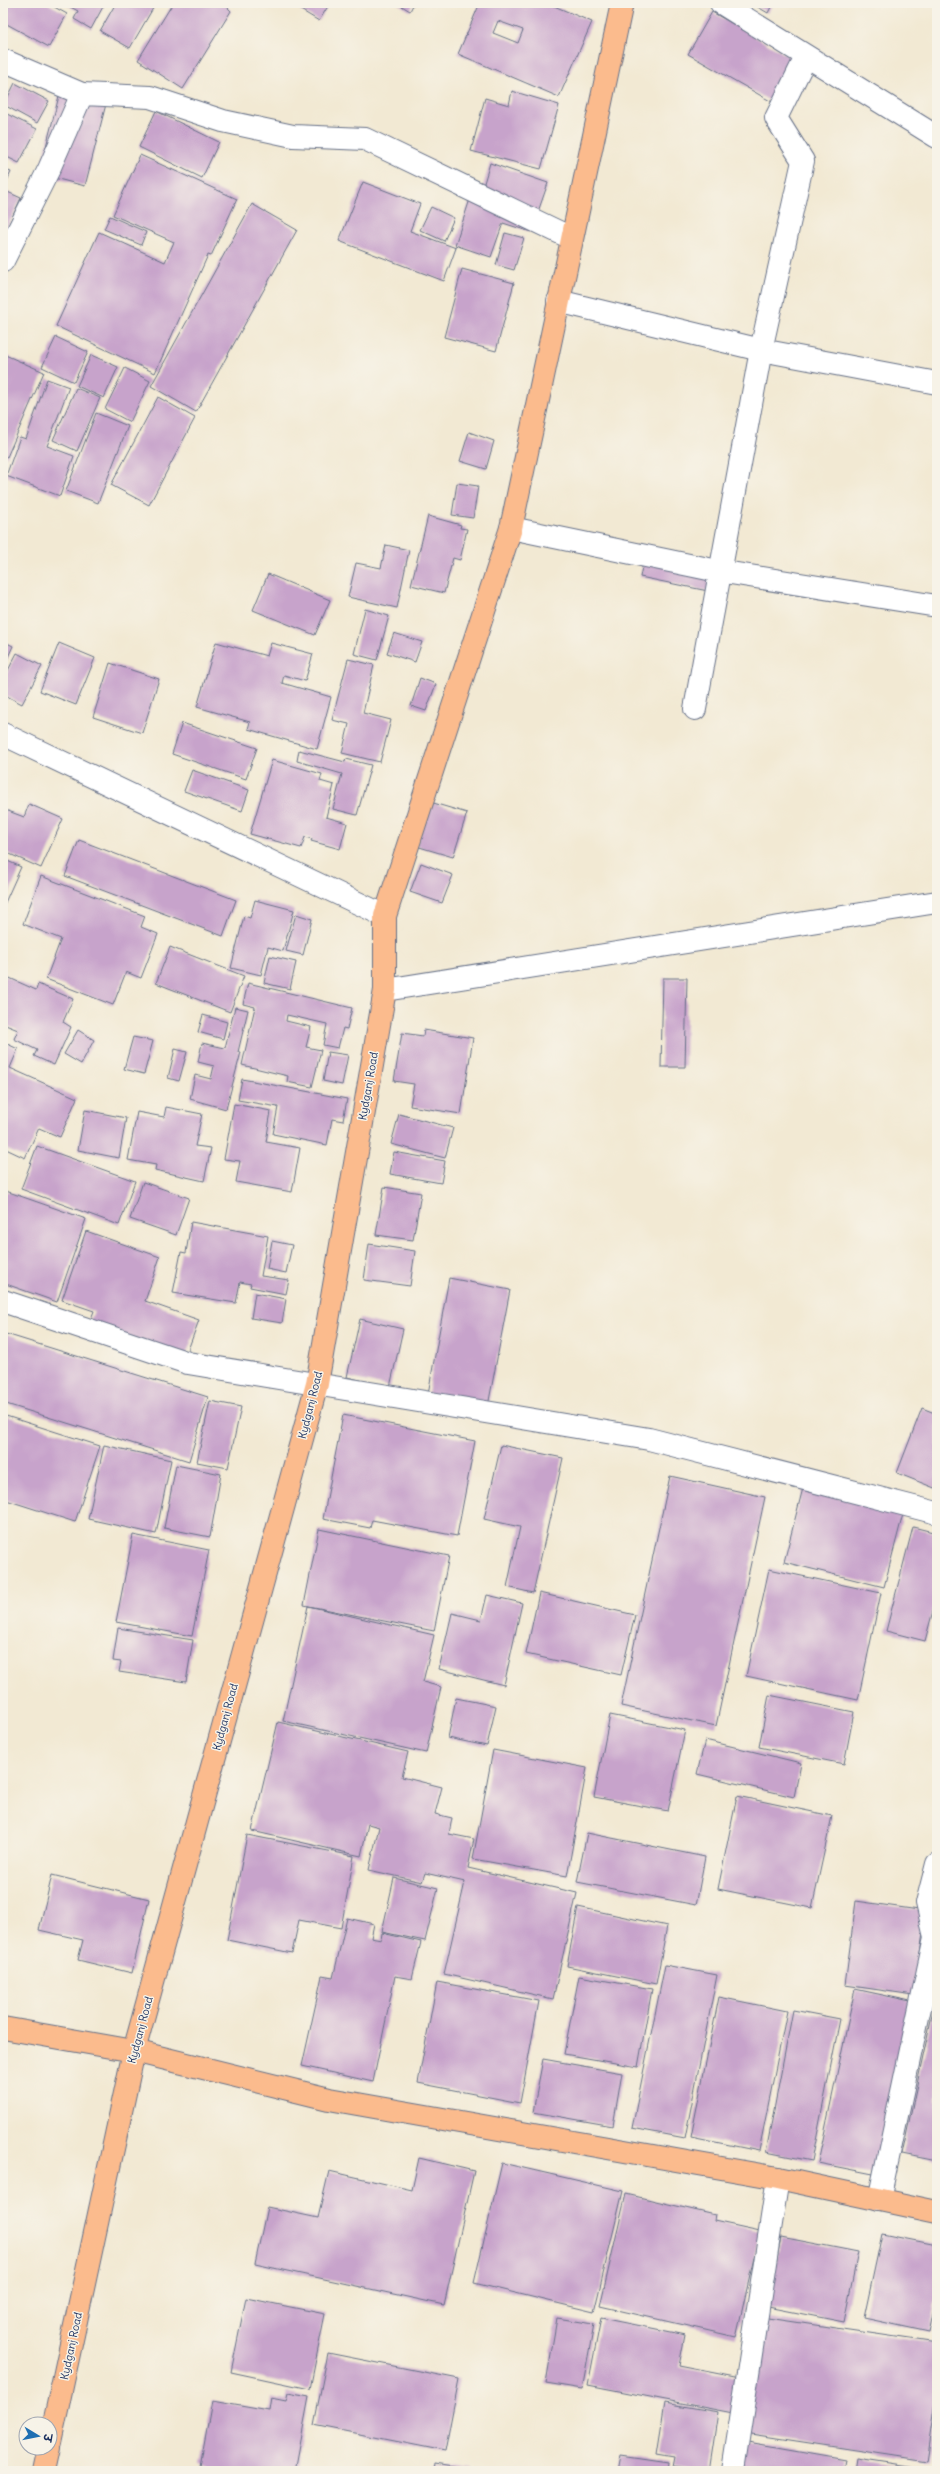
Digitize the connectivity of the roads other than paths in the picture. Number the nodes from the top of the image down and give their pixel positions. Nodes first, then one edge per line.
1 (622, 3) edge
2 (721, 3) edge
3 (806, 57) junction
4 (3, 60) edge
5 (82, 94) junction
6 (937, 137) edge
7 (571, 238) junction
8 (3, 261) edge
9 (558, 301) junction
10 (761, 350) junction
11 (937, 383) edge
12 (511, 528) junction
13 (718, 571) junction
14 (937, 606) edge
15 (695, 709) dead end
16 (3, 734) edge
17 (937, 902) edge
18 (385, 916) junction
19 (385, 990) junction
20 (3, 1301) edge
21 (317, 1384) junction
22 (937, 1513) edge
23 (937, 1864) edge
24 (3, 2028) edge
25 (134, 2051) junction
26 (778, 2178) junction
27 (879, 2200) junction
28 (937, 2212) edge
29 (56, 2416) edge
30 (47, 2456) edge
31 (44, 2471) edge
32 (733, 2471) edge

1 - 7 main road, Kydganj Road
2 - 3 street
3 - 6 street
3 - 10 street
4 - 5 street
5 - 7 street
5 - 8 street
7 - 9 main road, Kydganj Road
9 - 10 street
9 - 12 main road, Kydganj Road
10 - 11 street
10 - 13 street
12 - 13 street
12 - 18 main road, Kydganj Road
13 - 14 street
13 - 15 street
16 - 18 street
17 - 19 street
18 - 19 main road, Kydganj Road
19 - 21 main road, Kydganj Road
20 - 21 street
21 - 22 street
21 - 25 main road, Kydganj Road
23 - 27 street
24 - 25 main road
25 - 26 main road
25 - 29 main road, Kydganj Road
26 - 27 main road
26 - 32 street
27 - 28 main road
30 - 31 main road

